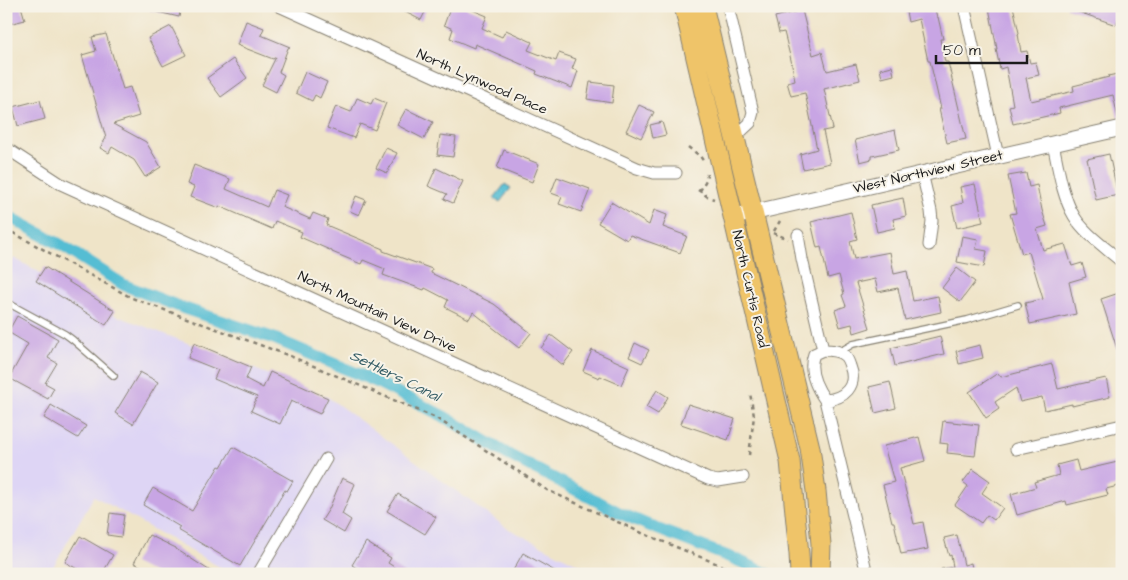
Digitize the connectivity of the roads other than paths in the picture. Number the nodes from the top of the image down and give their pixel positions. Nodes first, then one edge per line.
1 (280, 6) edge
2 (684, 6) edge
3 (703, 6) edge
4 (728, 6) edge
5 (964, 6) edge
6 (1122, 128) edge
7 (735, 137) junction
8 (1053, 144) junction
9 (6, 148) edge
10 (998, 156) junction
11 (676, 174) dead end
12 (922, 174) junction
13 (753, 212) junction
14 (734, 217) junction
15 (796, 237) road end
16 (928, 245) dead end
17 (1122, 262) edge
18 (6, 302) edge
19 (1018, 306) dead end
20 (823, 350) junction
21 (839, 352) junction
22 (114, 376) dead end
23 (825, 400) junction
24 (1122, 425) edge
25 (1016, 449) dead end
26 (326, 460) dead end
27 (743, 477) dead end
28 (820, 565) edge
29 (258, 574) edge
30 (800, 574) edge
31 (867, 574) edge

1 - 11 street, North Lynwood Place
2 - 14 main road, North Curtis Road
3 - 7 main road, North Curtis Road
4 - 7 street
5 - 10 street
6 - 8 street, West Northview Street
7 - 13 main road, North Curtis Road
8 - 10 street, West Northview Street
8 - 17 street
9 - 27 street, North Mountain View Drive
10 - 12 street, West Northview Street
12 - 13 street, West Northview Street
12 - 16 street
13 - 14 street, West Northview Street
13 - 28 main road, North Curtis Road
14 - 30 main road, North Curtis Road
15 - 20 street
18 - 22 lane
19 - 21 lane
20 - 21 street
20 - 23 street
21 - 23 street
23 - 31 street
24 - 25 street
26 - 29 street

